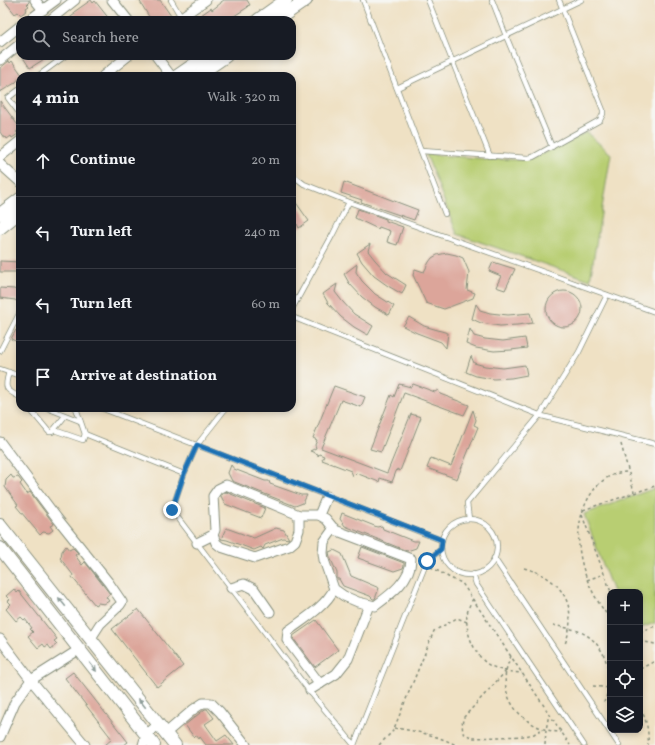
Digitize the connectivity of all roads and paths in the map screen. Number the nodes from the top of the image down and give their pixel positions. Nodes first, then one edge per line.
1 (35, 0) edge
2 (56, 0) edge
3 (75, 0) edge
4 (112, 0) edge
5 (171, 0) edge
6 (206, 0) edge
7 (286, 0) edge
8 (306, 0) edge
9 (363, 0) edge
10 (428, 0) edge
11 (492, 0) edge
12 (559, 0) edge
13 (581, 0) edge
14 (563, 9) junction
15 (43, 10) junction
16 (35, 16) edge
17 (55, 16) edge
18 (125, 16) edge
19 (178, 16) edge
20 (183, 16) edge
21 (264, 16) edge
22 (283, 16) edge
23 (0, 29) edge
24 (16, 29) edge
25 (506, 36) junction
26 (3, 39) edge
27 (16, 47) edge
28 (0, 60) edge
29 (60, 60) edge
30 (123, 60) edge
31 (159, 60) edge
32 (200, 60) edge
33 (220, 60) edge
34 (452, 62) junction
35 (43, 72) edge
36 (108, 72) edge
37 (168, 72) edge
38 (183, 72) edge
39 (203, 72) edge
40 (397, 88) junction
41 (16, 92) edge
42 (16, 109) edge
43 (16, 144) edge
44 (552, 147) junction
45 (421, 151) junction
46 (490, 156) junction
47 (0, 157) edge
48 (0, 164) edge
49 (296, 177) edge
50 (16, 178) edge
51 (16, 202) edge
52 (349, 202) junction
53 (0, 214) edge
54 (445, 214) dead end
55 (16, 215) edge
56 (0, 228) edge
57 (607, 295) junction
58 (296, 302) edge
59 (655, 312) edge
60 (296, 319) edge
61 (16, 320) edge
62 (0, 351) edge
63 (0, 369) edge
64 (9, 372) junction
65 (16, 375) edge
66 (16, 395) edge
67 (32, 412) edge
68 (56, 412) edge
69 (77, 412) edge
70 (111, 412) edge
71 (223, 412) edge
72 (540, 415) junction
73 (65, 416) junction
74 (80, 421) junction
75 (54, 430) junction
76 (85, 434) junction
77 (0, 442) edge
78 (621, 444) dead end
79 (655, 444) edge
80 (197, 445) junction
81 (629, 472) junction
82 (184, 474) junction
83 (655, 486) edge
84 (635, 493) junction
85 (327, 496) junction
86 (584, 510) junction
87 (299, 515) junction
88 (319, 515) junction
89 (582, 515) junction
90 (468, 519) junction
91 (0, 525) edge
92 (334, 528) junction
93 (212, 535) junction
94 (442, 540) junction
95 (197, 543) junction
96 (0, 548) edge
97 (441, 549) junction
98 (494, 558) junction
99 (430, 566) dead end
100 (524, 568) dead end
101 (473, 574) junction
102 (604, 574) junction
103 (587, 580) junction
104 (231, 588) junction
105 (334, 589) junction
106 (610, 589) edge
107 (473, 599) junction
108 (369, 605) junction
109 (270, 612) dead end
110 (607, 614) edge
111 (466, 622) junction
112 (553, 625) dead end
113 (655, 626) edge
114 (570, 629) junction
115 (643, 631) edge
116 (87, 634) junction
117 (0, 639) edge
118 (643, 642) edge
119 (565, 644) dead end
120 (655, 644) edge
121 (80, 650) junction
122 (511, 656) junction
123 (655, 661) edge
124 (607, 664) edge
125 (643, 667) edge
126 (506, 671) junction
127 (522, 673) junction
128 (31, 680) junction
129 (320, 684) junction
130 (593, 686) dead end
131 (607, 688) edge
132 (310, 690) junction
133 (607, 695) edge
134 (604, 702) dead end
135 (549, 714) junction
136 (643, 716) edge
137 (162, 728) junction
138 (394, 728) junction
139 (542, 729) junction
140 (546, 730) junction
141 (561, 732) junction
142 (0, 737) edge
143 (144, 740) edge
144 (85, 745) edge
145 (154, 745) edge
146 (175, 745) edge
147 (246, 745) edge
148 (354, 745) edge
149 (379, 745) edge
150 (456, 745) edge
151 (546, 745) edge
152 (570, 745) edge
153 (584, 745) edge
154 (619, 745) edge
155 (648, 745) edge

1 - 15 street
2 - 15 street
3 - 17 street
4 - 18 street
5 - 19 lane
6 - 20 street
7 - 21 main road
8 - 22 main road
9 - 40 lane
10 - 34 lane
11 - 25 lane
12 - 14 lane
13 - 14 lane
14 - 25 lane
14 - 44 lane
15 - 16 street
23 - 26 street
24 - 26 street
25 - 34 lane
25 - 44 lane
27 - 28 street
29 - 35 lane
30 - 36 street
31 - 37 street
32 - 38 main road
33 - 39 main road
34 - 40 lane
34 - 46 lane
40 - 45 lane
41 - 42 lane
43 - 47 street
44 - 46 lane
45 - 46 lane
45 - 54 lane
48 - 50 street
49 - 52 lane
51 - 53 main road
52 - 57 lane
52 - 58 lane
55 - 56 main road
57 - 59 lane
57 - 72 lane
60 - 72 lane
61 - 62 lane
63 - 64 lane
64 - 65 lane
64 - 66 lane
67 - 75 lane
68 - 73 lane
69 - 74 lane
70 - 80 lane
71 - 80 lane
72 - 79 lane
72 - 90 lane
73 - 74 lane
73 - 75 lane
74 - 76 lane
75 - 76 lane
76 - 82 lane
77 - 116 street
78 - 81 path
80 - 82 lane
80 - 85 lane
81 - 84 path
81 - 86 path
82 - 95 lane
83 - 84 path
84 - 86 path
85 - 88 street
85 - 94 lane
86 - 89 path
87 - 88 street
87 - 93 street
87 - 93 street
88 - 92 street
89 - 102 path
89 - 103 path
90 - 94 lane
90 - 98 lane
116 -> 91 main road
92 - 105 street
92 - 108 street
93 - 95 street
94 - 97 lane
95 - 104 lane
96 - 121 main road
97 - 101 lane
97 - 148 lane
98 - 101 lane
98 - 154 lane
99 - 107 path
100 - 114 path
101 - 153 lane
102 - 103 path
102 - 106 path
103 - 110 path
104 - 109 street
104 - 132 lane
105 - 108 street
105 - 129 street
107 - 111 path
107 - 122 path
108 - 129 street
111 - 126 path
111 - 138 path
112 - 114 path
113 - 115 path
114 - 119 path
114 - 124 path
137 -> 116 main road
117 - 128 street
118 - 120 path
121 - 128 street
121 -> 143 main road
122 - 126 path
122 - 127 path
123 - 125 path
126 - 127 path
126 - 139 path
126 - 139 path
127 - 135 path
128 - 142 street
128 - 144 street
129 - 132 street
130 - 131 path
132 - 148 lane
133 - 134 path
135 - 140 path
135 - 141 path
136 - 155 path
137 - 143 street
137 - 146 main road
137 - 147 street
138 - 149 path
138 - 150 path
139 - 140 path
140 - 141 path
140 - 151 path
141 - 152 path
143 - 145 main road

